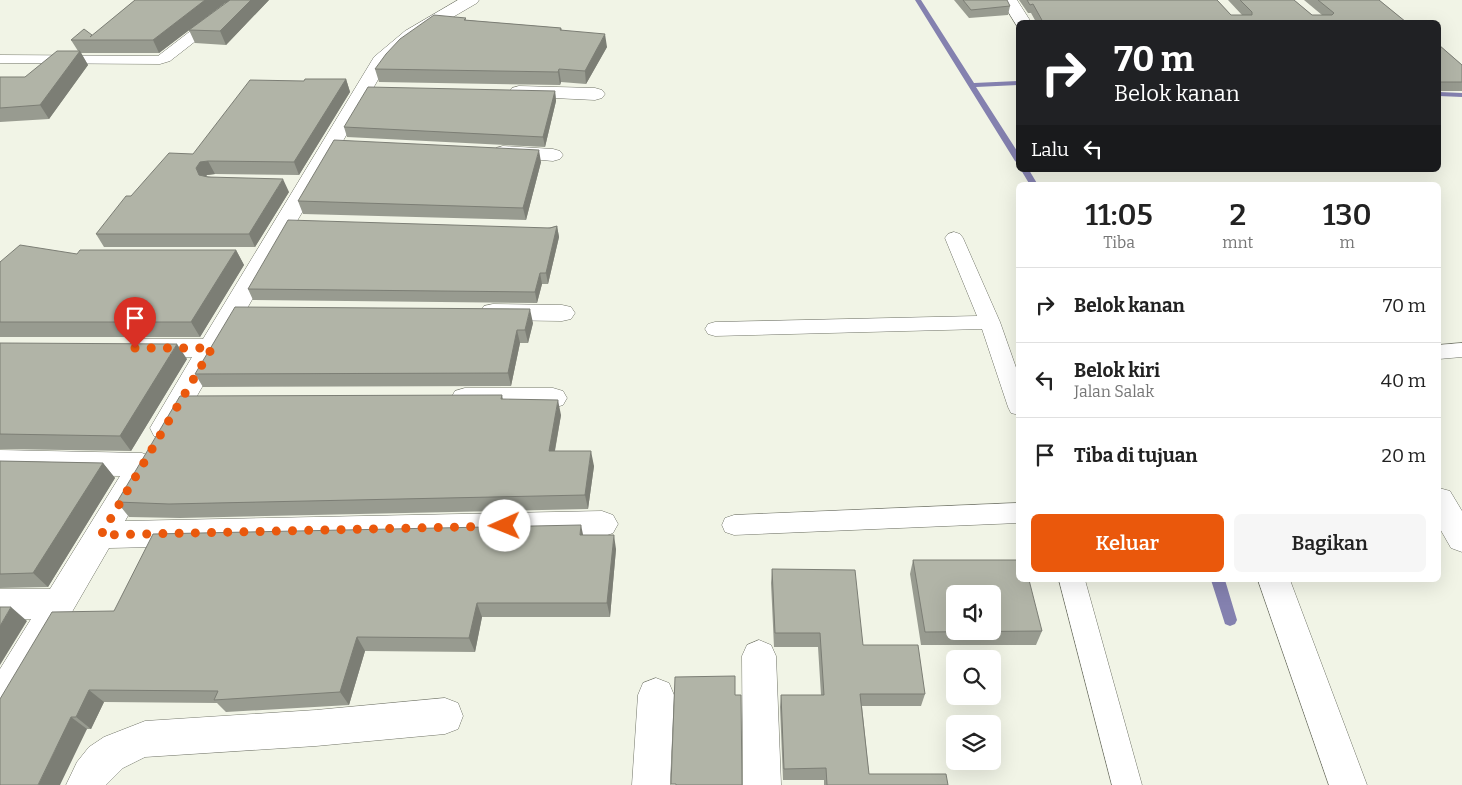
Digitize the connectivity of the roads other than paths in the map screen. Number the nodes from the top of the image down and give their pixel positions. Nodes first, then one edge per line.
1 (470, 0) edge
2 (1009, 0) edge
3 (224, 12) edge
4 (432, 20) junction
5 (1022, 20) edge
6 (462, 23) edge
7 (0, 59) edge
8 (505, 92) edge
9 (594, 94) dead end
10 (485, 152) edge
11 (552, 155) dead end
12 (280, 184) edge
13 (308, 184) junction
14 (954, 238) dead end
15 (236, 256) edge
16 (266, 256) junction
17 (234, 310) junction
18 (264, 310) edge
19 (473, 312) edge
20 (562, 313) dead end
21 (990, 322) junction
22 (715, 329) dead end
23 (115, 348) edge
24 (212, 348) junction
25 (1462, 350) edge
26 (1441, 352) edge
27 (436, 398) edge
28 (553, 398) edge
29 (1016, 398) edge
30 (181, 399) junction
31 (210, 399) edge
32 (0, 462) edge
33 (142, 465) junction
34 (1441, 503) edge
35 (1016, 513) edge
36 (602, 524) dead end
37 (734, 525) dead end
38 (101, 535) junction
39 (1462, 539) edge
40 (1073, 582) edge
41 (1275, 582) edge
42 (0, 604) edge
43 (60, 604) junction
44 (759, 656) dead end
45 (656, 695) dead end
46 (0, 702) edge
47 (445, 716) dead end
48 (85, 785) edge
49 (651, 785) edge
50 (762, 785) edge
51 (1127, 785) edge
52 (1348, 785) edge

1 - 4 street
2 - 5 street
3 - 7 lane
4 - 6 street
4 - 13 street
8 - 9 street
10 - 11 street
12 - 13 street
13 - 16 street
14 - 21 lane
15 - 16 street
16 - 17 street
17 - 18 street
17 - 24 street
19 - 20 street
21 - 22 lane
21 - 29 lane
23 - 24 street
24 - 30 street
25 - 26 lane
27 - 28 street
30 - 31 street
30 - 33 street
32 - 33 street
33 - 38 street
34 - 39 street
35 - 37 lane
36 - 38 street
38 - 43 street
40 - 51 lane
41 - 52 street
42 - 43 street
43 - 46 street
44 - 50 street
45 - 49 street
47 - 48 street

